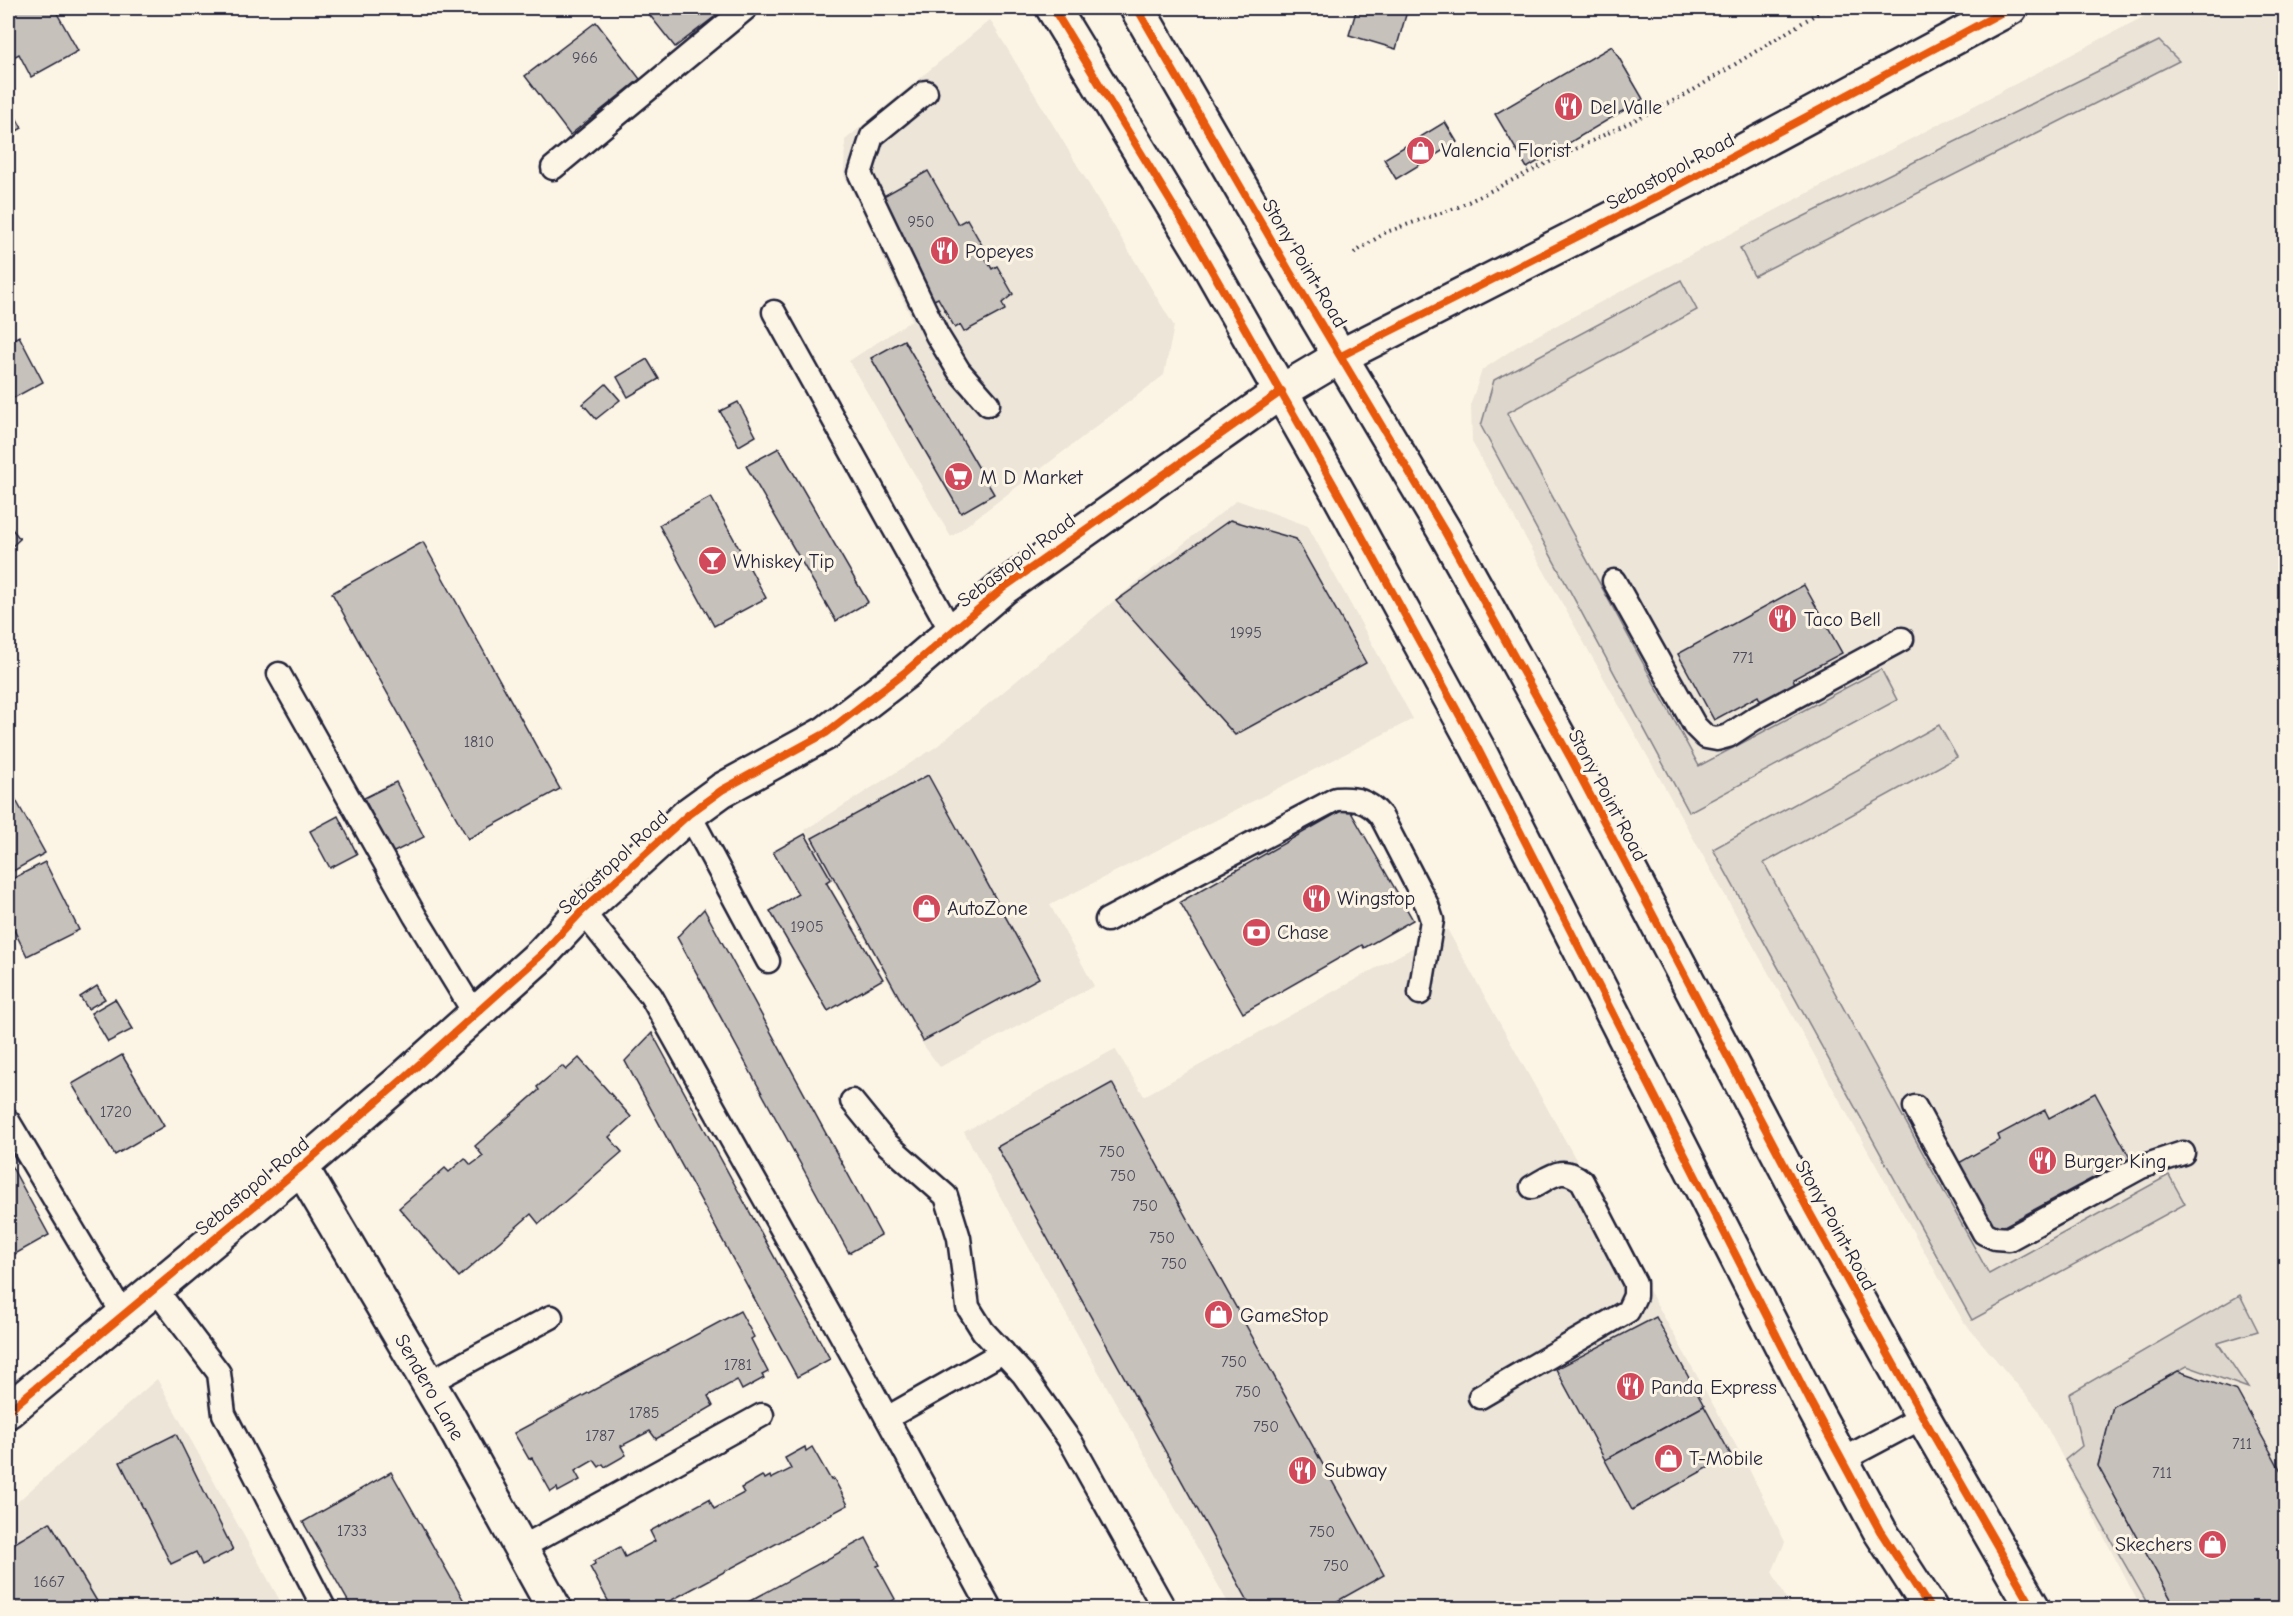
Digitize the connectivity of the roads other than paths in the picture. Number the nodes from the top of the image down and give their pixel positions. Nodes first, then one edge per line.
1 (746, 8) edge
2 (1053, 8) edge
3 (1137, 8) edge
4 (2010, 8) edge
5 (926, 92) dead end
6 (553, 168) dead end
7 (774, 312) dead end
8 (1341, 356) junction
9 (1282, 391) junction
10 (988, 404) dead end
11 (1614, 581) dead end
12 (951, 631) junction
13 (1902, 639) dead end
14 (279, 674) dead end
15 (689, 814) junction
16 (582, 911) junction
17 (1107, 920) dead end
18 (768, 961) dead end
19 (1420, 993) dead end
20 (475, 1014) junction
21 (852, 1101) dead end
22 (1915, 1107) dead end
23 (8, 1121) edge
24 (2183, 1153) dead end
25 (301, 1167) junction
26 (1532, 1187) dead end
27 (154, 1287) junction
28 (123, 1314) junction
29 (551, 1317) dead end
30 (1003, 1352) junction
31 (428, 1383) junction
32 (1480, 1397) dead end
33 (8, 1411) edge
34 (762, 1415) dead end
35 (1923, 1417) junction
36 (887, 1418) junction
37 (1842, 1460) junction
38 (521, 1548) junction
39 (324, 1608) edge
40 (554, 1608) edge
41 (990, 1608) edge
42 (1164, 1608) edge
43 (1929, 1608) edge
44 (2033, 1608) edge

1 - 6 lane
2 - 9 main road
3 - 8 main road, Stony Point Road
4 - 8 main road, Sebastopol Road
5 - 10 lane
7 - 12 lane
8 - 9 main road, Sebastopol Road
8 - 35 main road, Stony Point Road
9 - 12 main road, Sebastopol Road
9 - 37 main road
11 - 13 lane
12 - 15 main road, Sebastopol Road
14 - 20 lane
15 - 16 main road, Sebastopol Road
15 - 18 lane
16 - 20 main road, Sebastopol Road
16 - 36 lane
17 - 19 lane
20 - 25 main road, Sebastopol Road
21 - 30 lane
22 - 24 lane
23 - 28 lane
25 - 27 main road, Sebastopol Road
25 - 31 main road, Sendero Lane
26 - 32 lane
27 - 28 main road, Sebastopol Road
27 - 39 lane
28 - 33 main road, Sebastopol Road
29 - 31 lane
30 - 36 lane
30 - 42 lane
31 - 38 main road, Sendero Lane
34 - 38 lane
35 - 37 lane
35 - 44 main road, Stony Point Road
36 - 41 lane
37 - 43 main road
38 - 40 main road, Sendero Lane

